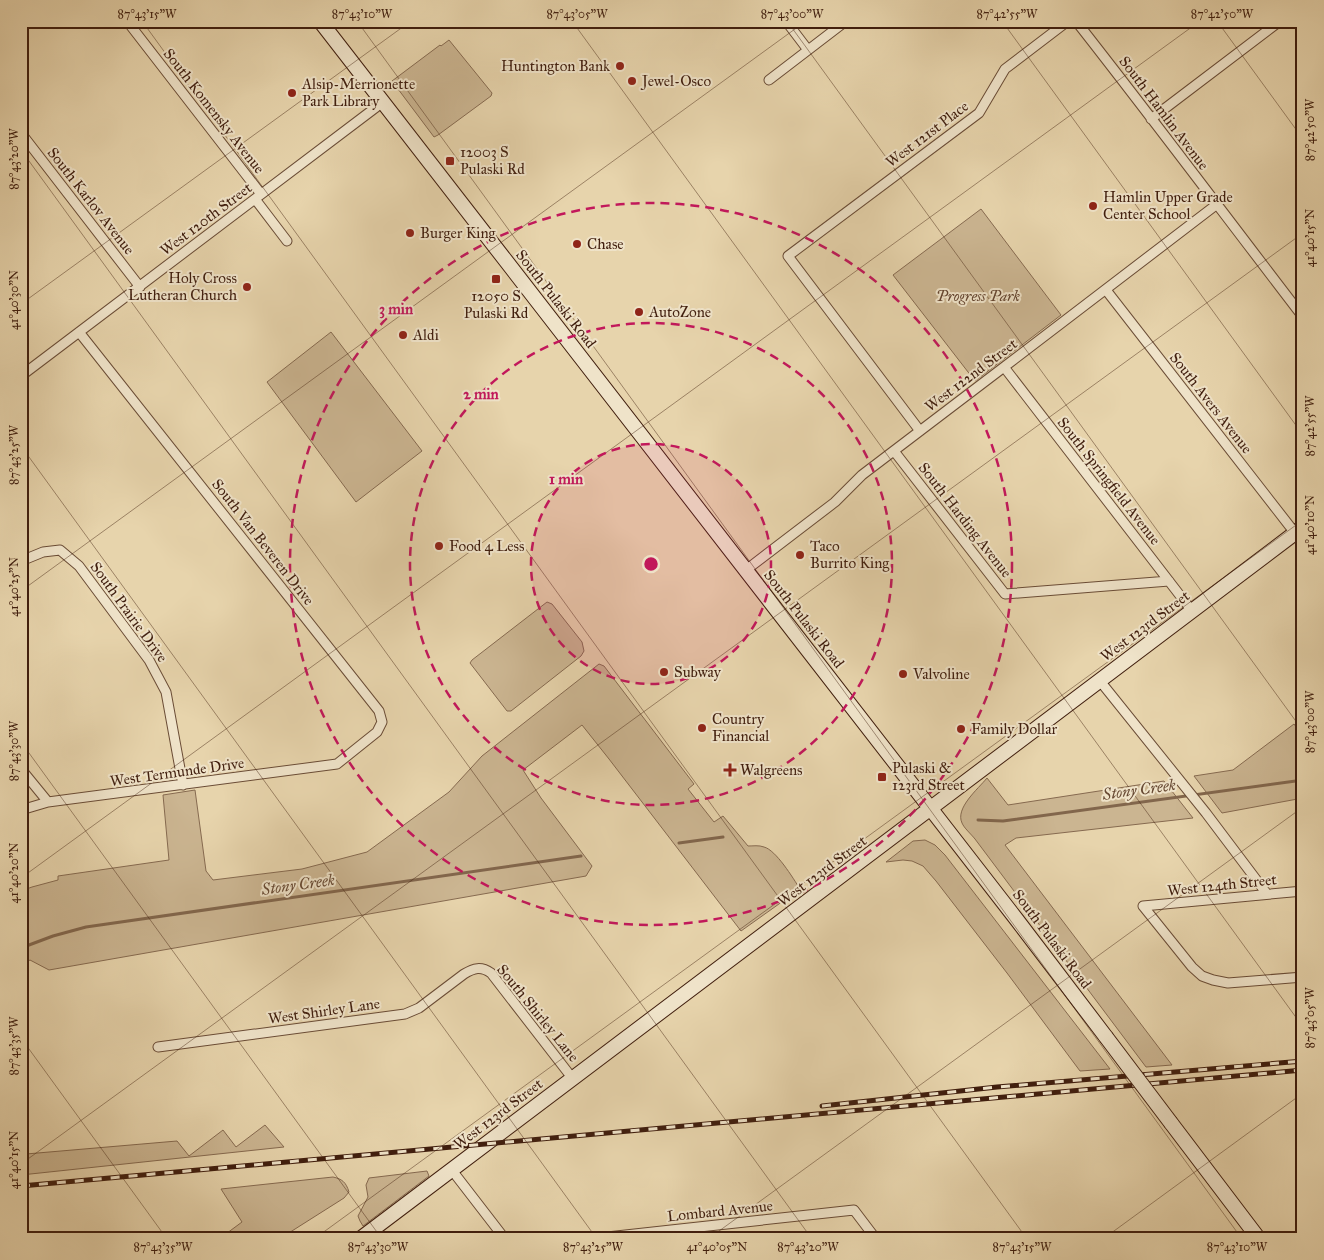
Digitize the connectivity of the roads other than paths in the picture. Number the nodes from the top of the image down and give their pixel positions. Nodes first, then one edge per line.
1 (127, 21) edge
2 (320, 21) edge
3 (786, 21) edge
4 (846, 21) edge
5 (1068, 21) edge
6 (1076, 21) edge
7 (1280, 21) edge
8 (808, 50) junction
9 (769, 80) dead end
10 (383, 102) junction
11 (1152, 119) junction
12 (21, 133) edge
13 (258, 197) junction
14 (1216, 204) junction
15 (287, 241) dead end
16 (140, 287) junction
17 (1106, 290) junction
18 (1303, 317) edge
19 (79, 332) junction
20 (1004, 368) junction
21 (21, 376) edge
22 (920, 431) junction
23 (894, 451) junction
24 (1299, 530) edge
25 (21, 561) edge
26 (746, 570) junction
27 (1169, 581) junction
28 (1192, 611) junction
29 (1100, 681) junction
30 (337, 764) joint
31 (21, 769) edge
32 (183, 785) junction
33 (48, 802) junction
34 (931, 809) junction
35 (21, 810) edge
36 (1303, 891) edge
37 (1267, 894) junction
38 (480, 968) joint
39 (1303, 977) edge
40 (158, 1047) dead end
41 (573, 1079) junction
42 (451, 1169) junction
43 (362, 1238) edge
44 (505, 1239) edge
45 (590, 1239) edge
46 (876, 1239) edge
47 (1259, 1239) edge

1 - 13 street, South Komensky Avenue
2 - 10 main road, South Pulaski Road
3 - 8 street
4 - 8 street
5 - 22 street, West 121st Place
6 - 11 street, South Hamlin Avenue
7 - 11 street
8 - 9 street
10 - 13 street, West 120th Street
10 - 26 main road, South Pulaski Road
11 - 14 street, South Hamlin Avenue
12 - 16 street, South Karlov Avenue
13 - 15 street, South Komensky Avenue
13 - 16 street, West 120th Street
14 - 17 street, West 122nd Street
14 - 18 street, South Hamlin Avenue
16 - 19 street, West 120th Street
17 - 20 street, West 122nd Street
17 - 24 street, South Avers Avenue
19 - 21 street, West 120th Street
19 - 30 street, South Van Beveren Drive
20 - 22 street, West 122nd Street
20 - 27 street, South Springfield Avenue
22 - 23 street, West 122nd Street
23 - 26 street, West 122nd Street
23 - 27 street, South Harding Avenue
24 - 28 main road, West 123rd Street
25 - 32 street, South Prairie Drive
26 - 34 main road, South Pulaski Road
27 - 28 street, South Springfield Avenue
28 - 29 main road, West 123rd Street
29 - 34 main road, West 123rd Street
29 - 37 street
30 - 32 street, West Termunde Drive
31 - 33 street
32 - 33 street, West Termunde Drive
33 - 35 street, West Termunde Drive
34 - 41 main road, West 123rd Street
34 - 47 main road, South Pulaski Road, bridge
36 - 37 street, West 124th Street
37 - 39 street, West 124th Street
38 - 40 street, West Shirley Lane
38 - 41 street, South Shirley Lane
41 - 42 main road, West 123rd Street
42 - 43 main road, West 123rd Street
42 - 44 street
45 - 46 street, Lombard Avenue

